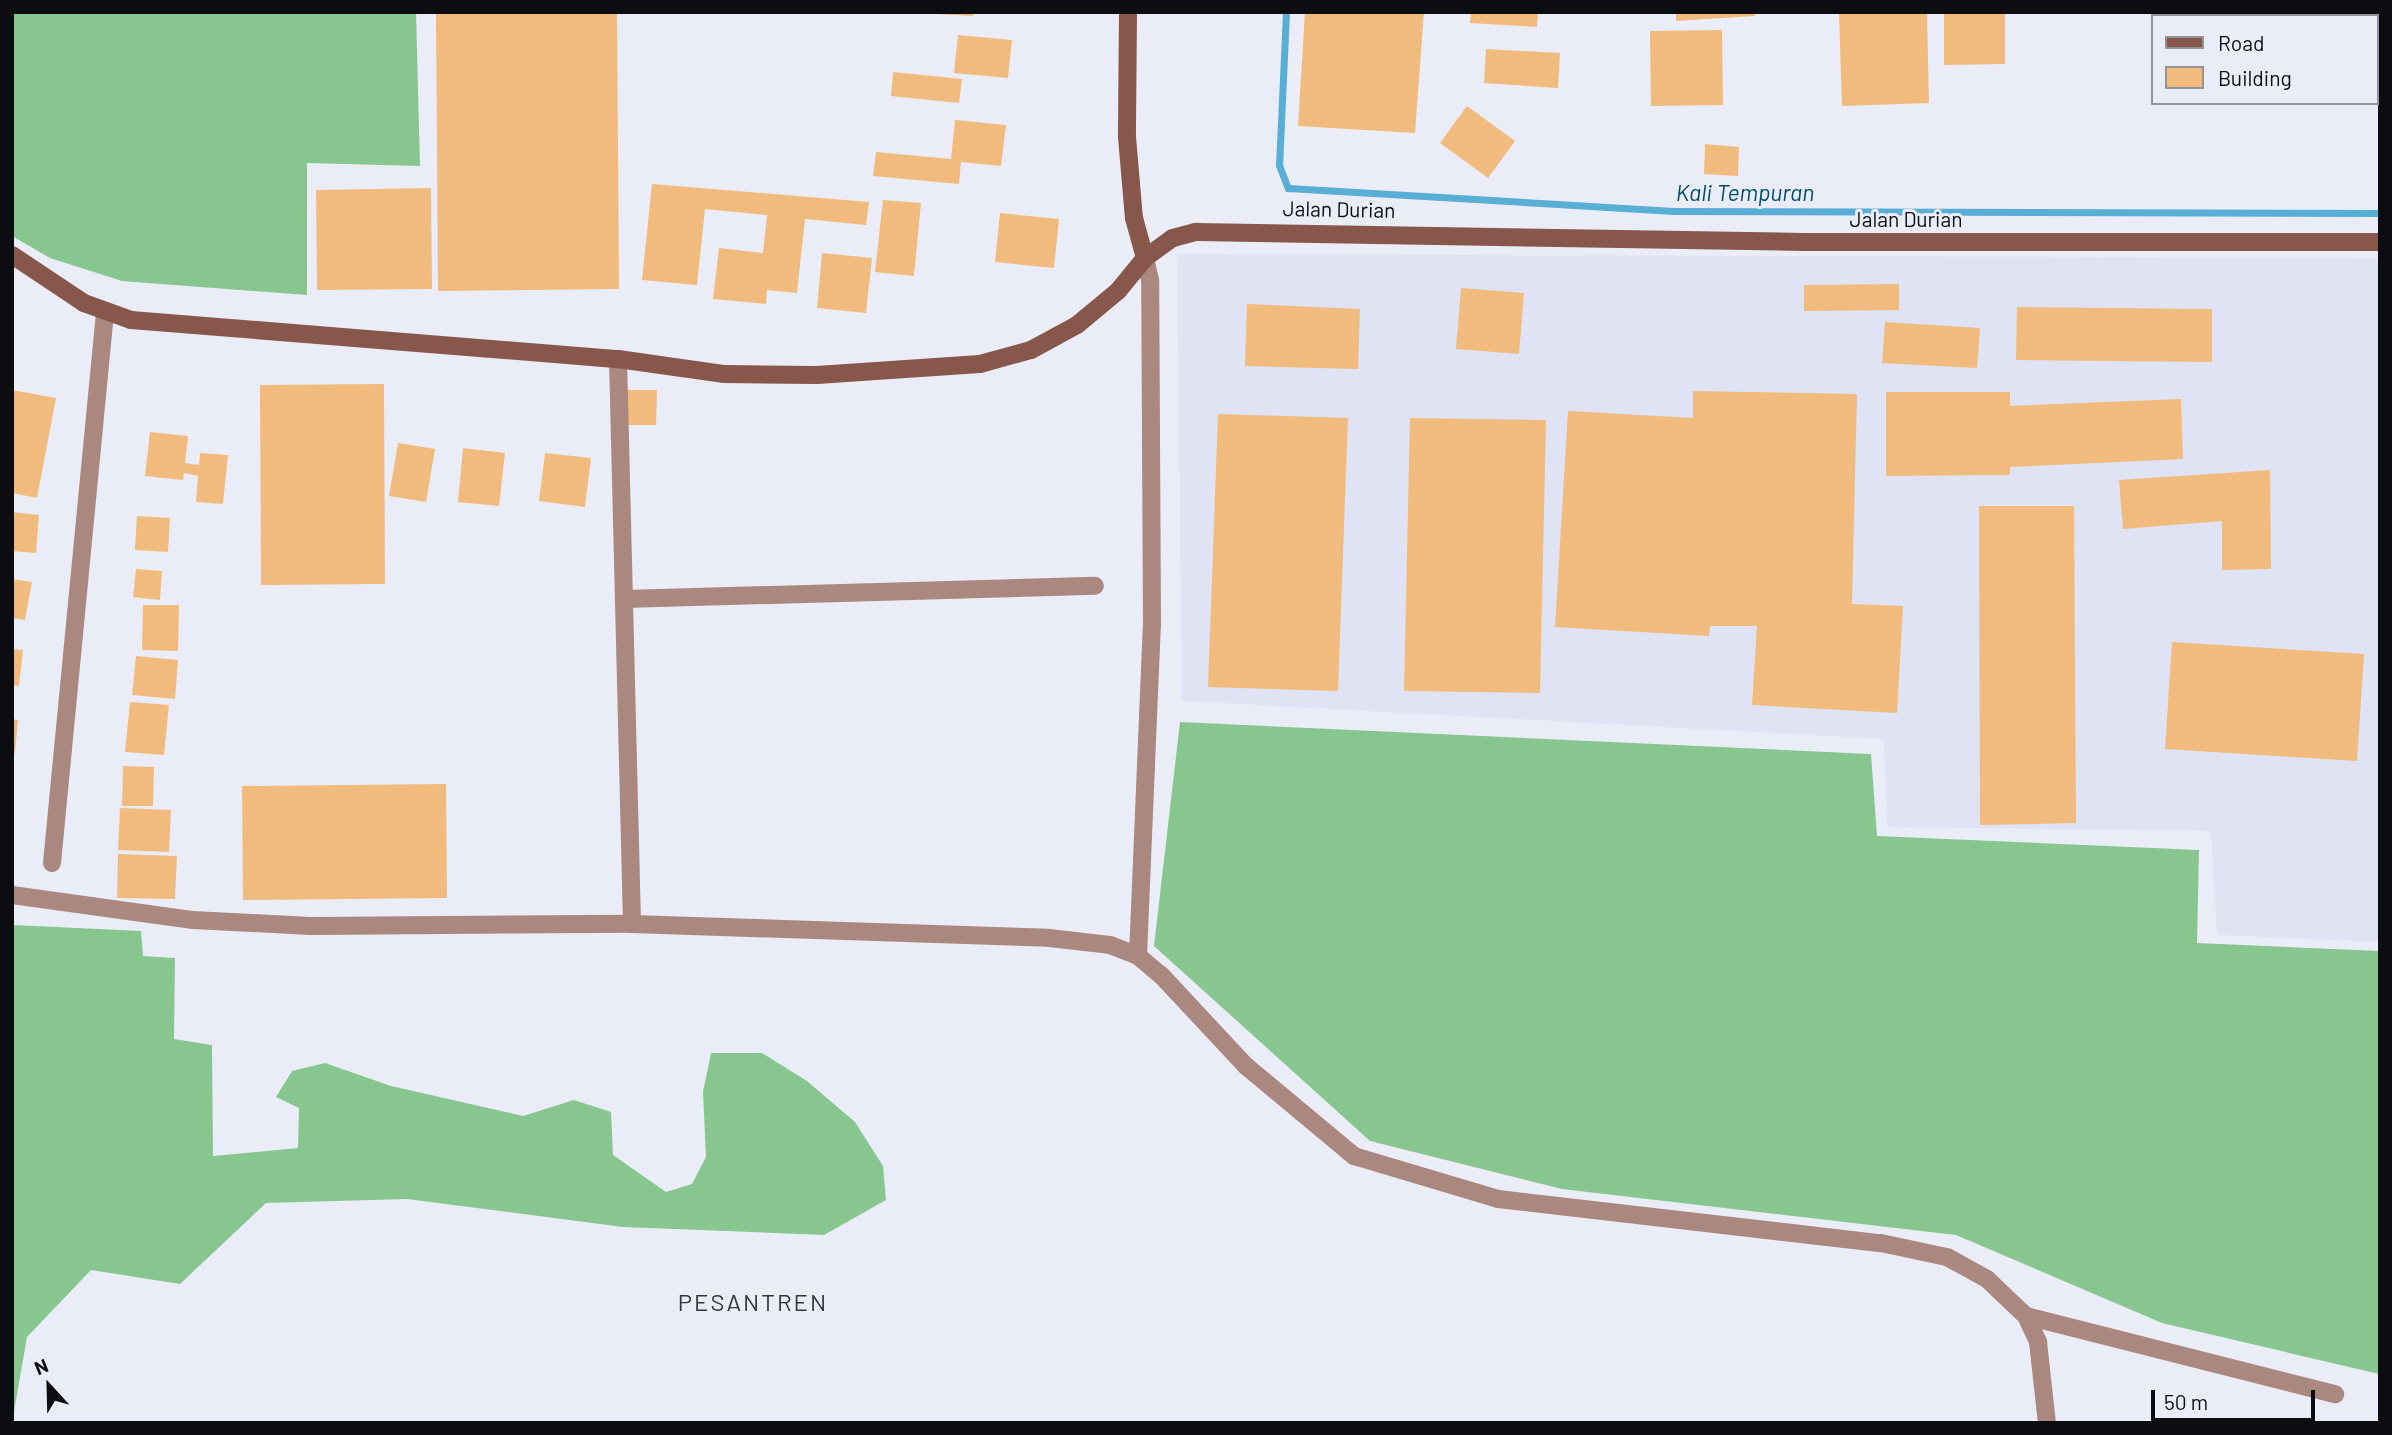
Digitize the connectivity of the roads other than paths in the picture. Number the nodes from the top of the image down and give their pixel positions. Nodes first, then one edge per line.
1 (1128, 12) edge
2 (2380, 242) edge
3 (12, 255) edge
4 (1145, 258) junction
5 (105, 313) junction
6 (618, 359) junction
7 (1095, 586) dead end
8 (624, 599) junction
9 (52, 863) dead end
10 (12, 895) edge
11 (632, 924) junction
12 (1138, 956) junction
13 (2026, 1316) junction
14 (2335, 1394) dead end
15 (2047, 1423) edge

1 - 4 main road
2 - 4 main road, Jalan Durian
3 - 5 main road
4 - 6 main road, Jalan Durian
4 - 12 street
5 - 6 main road, Jalan Durian
5 - 9 street
6 - 8 street
7 - 8 street
8 - 11 street
10 - 11 street
11 - 12 street
12 - 13 street
13 - 14 street
13 - 15 street

